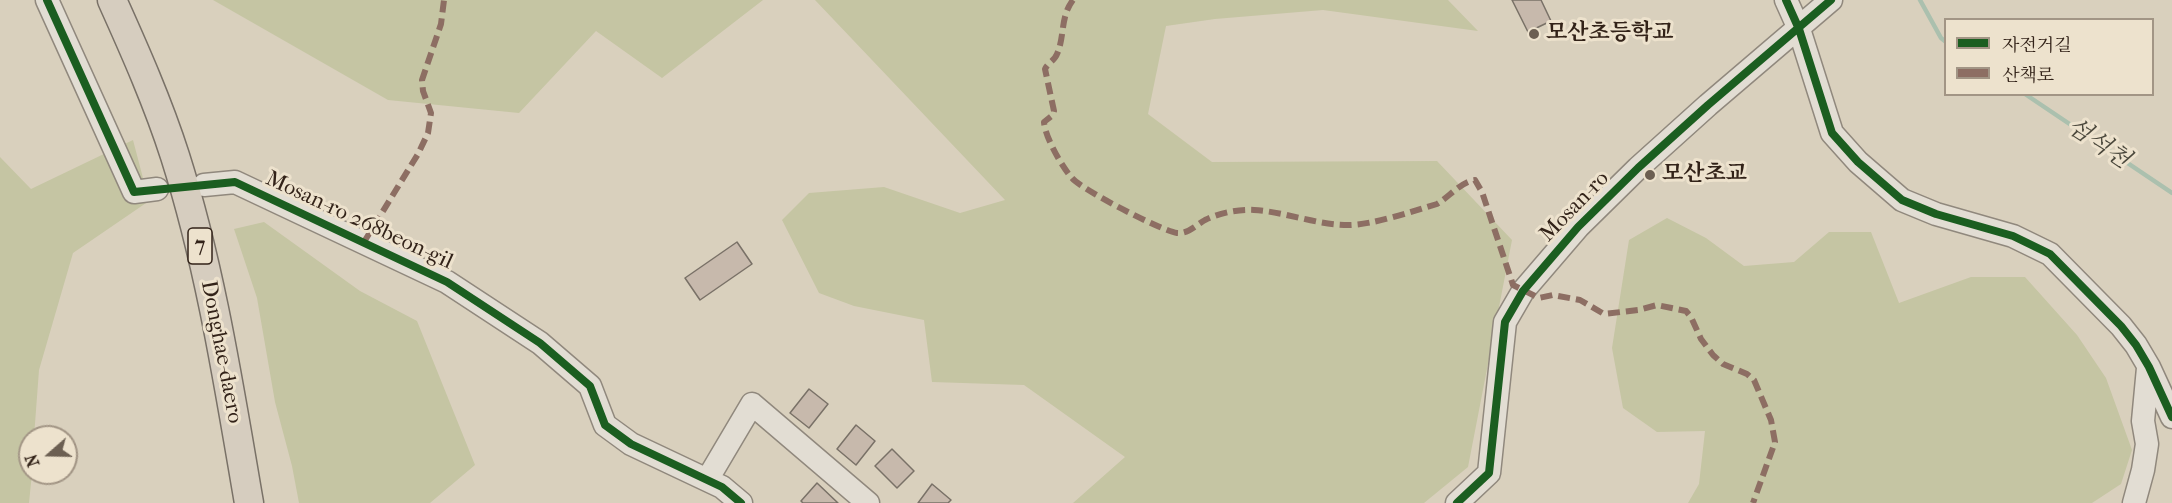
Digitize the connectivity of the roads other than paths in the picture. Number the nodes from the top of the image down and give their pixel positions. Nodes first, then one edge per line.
1 (47, 0) edge
2 (112, 0) edge
3 (1786, 0) edge
4 (1831, 0) edge
5 (1799, 29) junction
6 (204, 185) dead end
7 (157, 189) dead end
8 (2149, 367) junction
9 (2172, 417) edge
10 (706, 480) junction
11 (249, 503) edge
12 (741, 503) edge
13 (868, 503) edge
14 (1457, 503) edge
15 (2134, 503) edge

1 - 7 street
2 - 11 main road, Donghae-daero / 7
3 - 5 street
4 - 5 street, Mosan-ro
5 - 8 street
5 - 14 street, Mosan-ro
6 - 10 street, Mosan-ro 268beon-gil
8 - 9 street
8 - 15 street
10 - 12 street, Mosan-ro 268beon-gil
10 - 13 street

